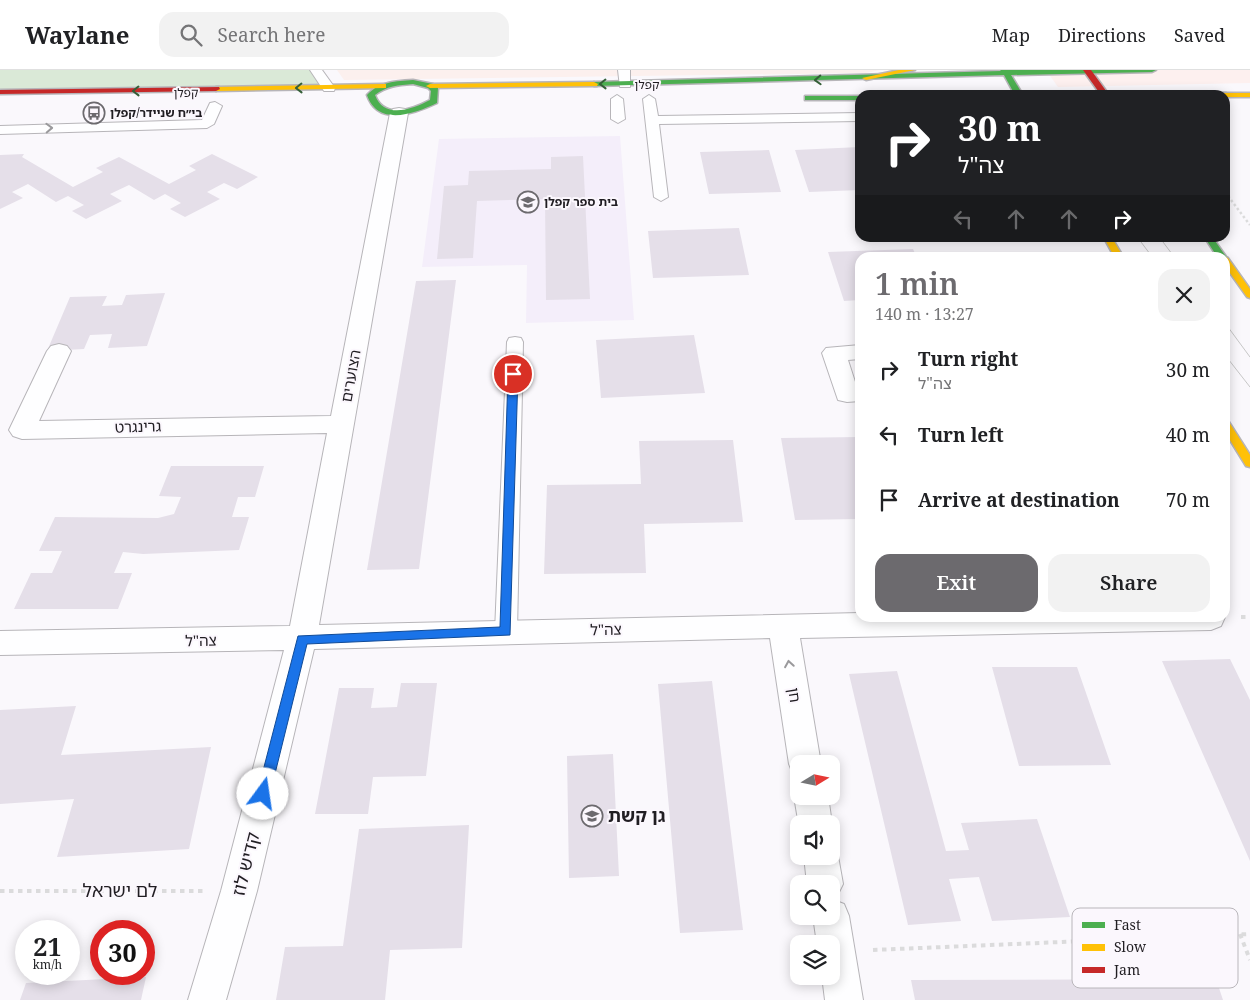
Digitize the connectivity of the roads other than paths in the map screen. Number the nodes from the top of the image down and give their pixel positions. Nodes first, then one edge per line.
1 (316, 70) edge
2 (624, 70) edge
3 (911, 70) edge
4 (1088, 70) edge
5 (1152, 70) edge
6 (1006, 72) edge
7 (866, 78) junction
8 (625, 84) junction
9 (383, 86) junction
10 (430, 86) junction
11 (329, 88) junction
12 (1016, 90) edge
13 (1102, 90) edge
14 (0, 92) edge
15 (1250, 94) edge
16 (1230, 95) edge
17 (800, 98) dead end
18 (855, 98) edge
19 (612, 99) joint
20 (645, 99) joint
21 (215, 106) dead end
22 (399, 113) junction
23 (855, 117) edge
24 (618, 119) dead end
25 (651, 120) junction
26 (0, 130) edge
27 (661, 196) dead end
28 (1230, 267) edge
29 (1250, 295) edge
30 (515, 342) dead end
31 (59, 351) dead end
32 (855, 352) edge
33 (855, 393) edge
34 (343, 424) junction
35 (1230, 432) edge
36 (1250, 463) edge
37 (948, 622) edge
38 (783, 626) junction
39 (506, 632) junction
40 (302, 639) junction
41 (0, 643) edge
42 (804, 755) edge
43 (832, 925) edge
44 (208, 1000) edge
45 (844, 1000) edge

1 - 11 lane
2 - 8 lane
3 - 7 street
4 - 5 street, קפלן
4 - 6 street, קפלן
4 - 13 street
6 - 7 street, קפלן
6 - 12 street
7 -> 8 street, קפלן
8 -> 10 street, קפלן
9 - 10 street, קפלן
9 - 11 street, קפלן
9 - 22 street
10 - 22 street
11 -> 14 street, קפלן
15 - 16 street
17 - 18 street
19 - 20 street, קפלן
19 - 24 lane
20 - 25 lane
26 -> 21 lane
22 - 34 street, הצוערים
23 - 25 lane
25 - 27 lane
28 - 29 street
30 - 39 lane
31 - 34 street, גרינגרט
32 - 33 street
34 - 40 street, הצוערים
35 - 36 street
37 - 38 street, צה"ל
38 - 39 street, צה"ל
42 -> 38 street, חן
39 - 40 street, צה"ל
40 - 41 street, צה"ל
40 - 44 street, קדיש לוז
43 - 45 street

